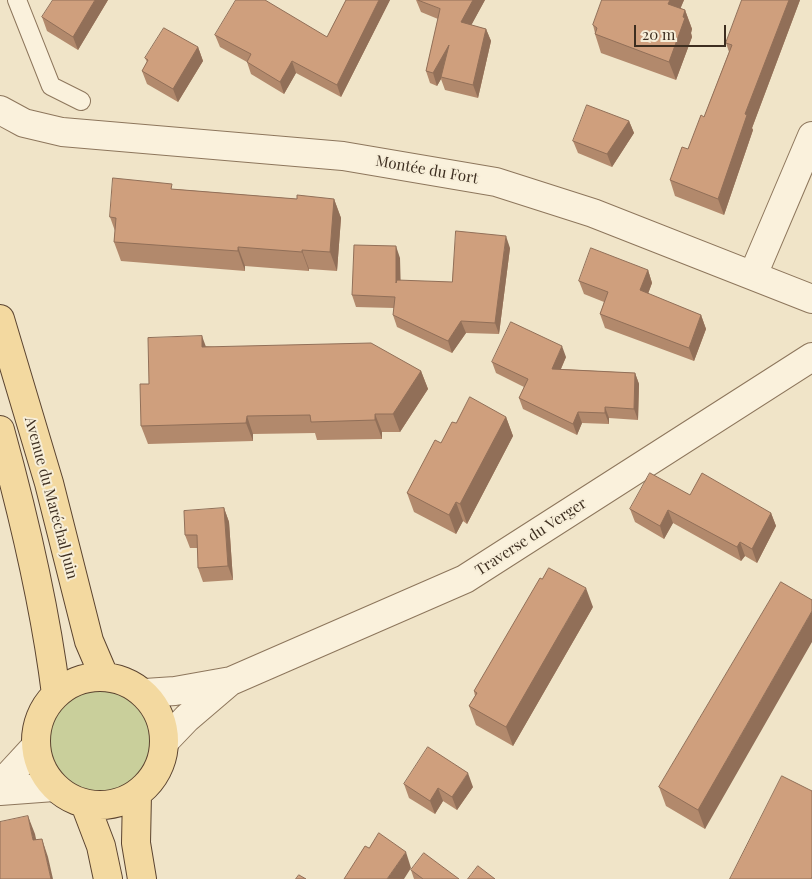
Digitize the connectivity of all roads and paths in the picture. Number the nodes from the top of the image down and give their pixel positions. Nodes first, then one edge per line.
1 (17, 0) edge
2 (81, 101) dead end
3 (0, 110) edge
4 (24, 124) junction
5 (0, 136) edge
6 (812, 136) edge
7 (753, 275) junction
8 (812, 298) edge
9 (0, 318) edge
10 (812, 357) edge
11 (0, 430) edge
12 (104, 676) junction
13 (231, 681) junction
14 (145, 693) junction
15 (56, 694) junction
16 (165, 741) junction
17 (36, 746) junction
18 (0, 785) edge
19 (54, 787) junction
20 (0, 791) edge
21 (138, 794) junction
22 (85, 804) junction
23 (108, 879) edge
24 (142, 879) edge

1 - 2 lane
3 - 4 street, Montée du Fort
4 - 5 street
4 - 7 street, Montée du Fort
6 - 7 street
7 - 8 street, Montée du Fort
9 - 12 main road, Avenue du Maréchal Juin
10 - 13 street, Traverse du Verger
11 - 15 main road, Avenue du Maréchal Juin
12 - 14 main road
12 - 15 main road
13 - 14 street, Traverse du Verger
13 - 16 street, Traverse du Verger
14 - 16 main road
15 - 17 main road
16 - 21 main road
17 - 18 street
17 - 19 main road
19 - 20 street
19 - 22 main road
21 - 22 main road
21 - 24 main road
22 - 23 main road

